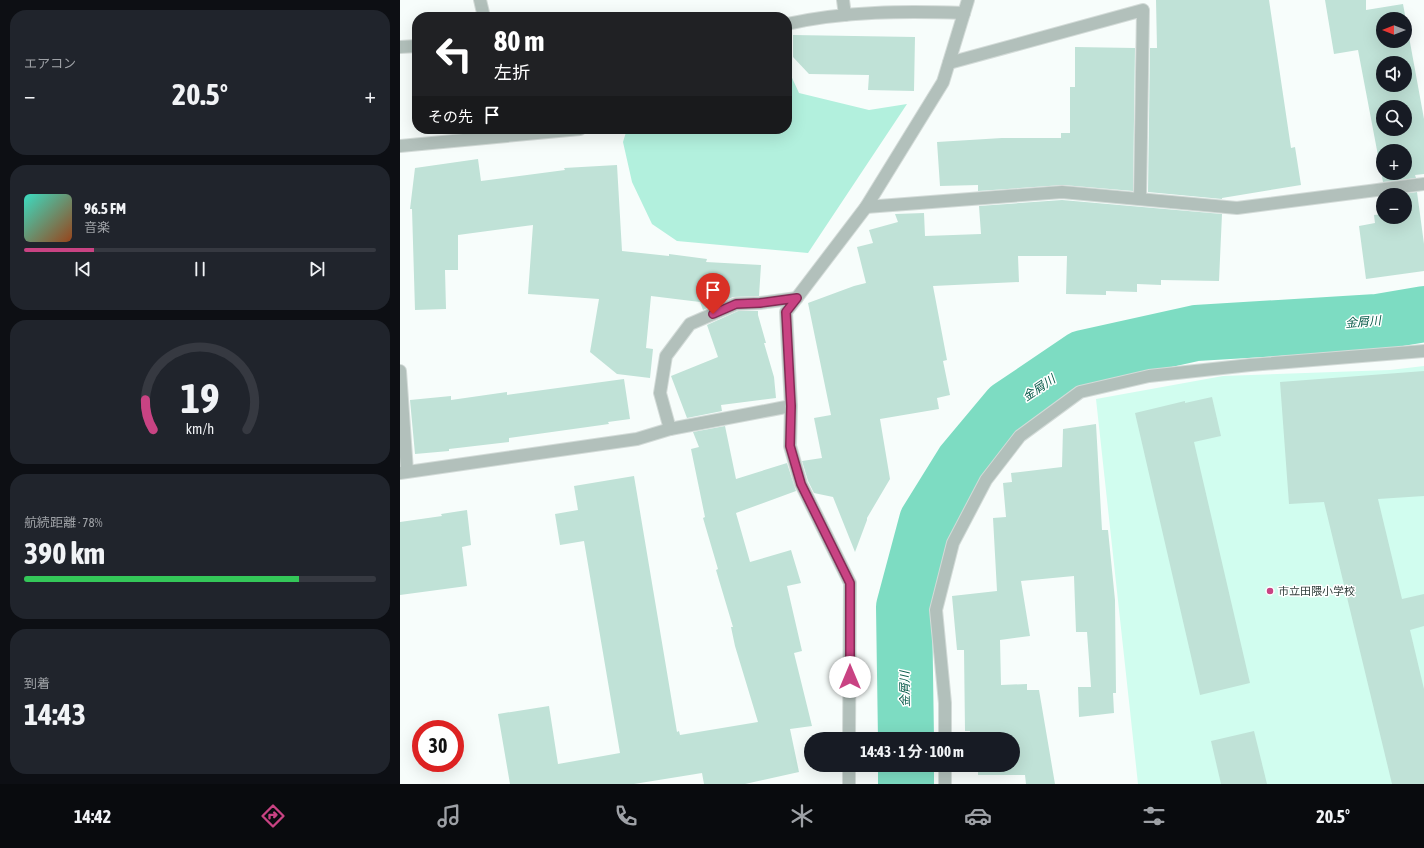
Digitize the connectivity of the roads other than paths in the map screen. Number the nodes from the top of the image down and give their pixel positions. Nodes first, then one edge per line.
1 (480, 0) edge
2 (843, 0) edge
3 (968, 0) edge
4 (483, 12) edge
5 (964, 13) junction
6 (845, 15) junction
7 (792, 23) edge
8 (412, 46) edge
9 (400, 47) edge
10 (949, 63) junction
11 (527, 134) edge
12 (400, 146) edge
13 (1424, 184) edge
14 (1140, 199) junction
15 (866, 207) junction
16 (797, 298) junction
17 (1424, 351) edge
18 (400, 371) edge
19 (791, 406) junction
20 (670, 429) junction
21 (404, 472) edge
22 (849, 732) edge
23 (945, 732) edge
24 (849, 772) edge
25 (945, 772) edge
26 (849, 784) edge
27 (945, 784) edge

1 - 4 street
2 - 6 street
3 - 5 street
5 - 6 street
5 - 10 street
6 - 7 street
8 - 9 street
10 - 14 street
10 - 15 street
11 - 12 street
13 - 14 street
14 - 15 street
15 - 16 street
16 - 19 street
16 - 20 street
17 - 23 street
18 - 21 street
19 - 20 street
19 - 22 street
20 - 21 street
24 - 26 street
25 - 27 street

